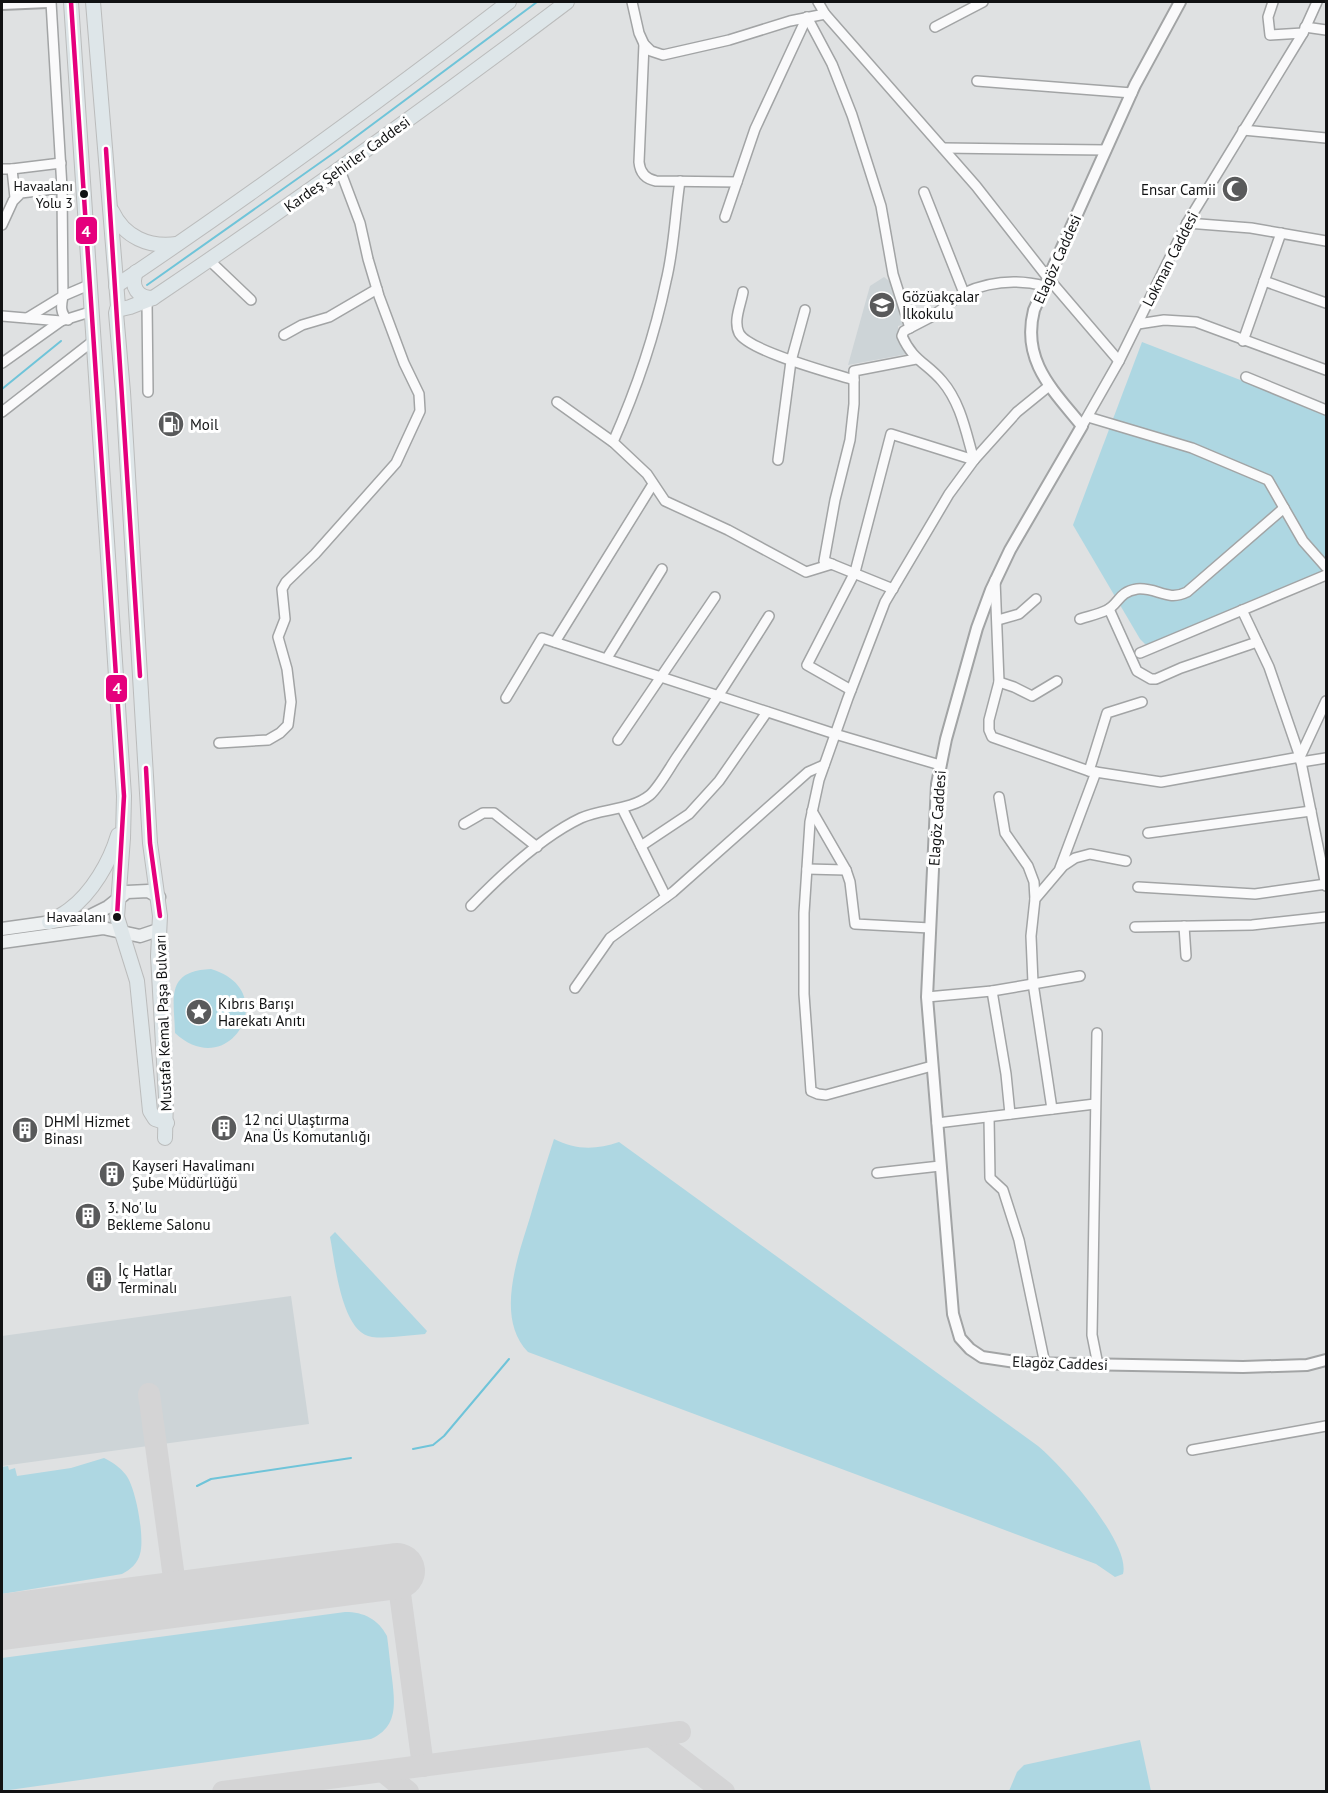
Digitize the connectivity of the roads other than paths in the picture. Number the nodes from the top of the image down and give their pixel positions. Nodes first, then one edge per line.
1 (49, 2) edge
2 (71, 2) edge
3 (93, 2) edge
4 (509, 2) edge
5 (567, 2) edge
6 (632, 2) edge
7 (818, 2) edge
8 (983, 2) edge
9 (1180, 2) edge
10 (1273, 2) edge
11 (1317, 2) edge
12 (2, 4) edge
13 (825, 14) junction
14 (807, 17) junction
15 (935, 27) dead end
16 (1304, 30) junction
17 (1326, 30) edge
18 (644, 44) junction
19 (977, 81) dead end
20 (1132, 93) junction
21 (1244, 130) junction
22 (1326, 138) edge
23 (943, 148) junction
24 (1106, 150) junction
25 (61, 164) junction
26 (7, 169) edge
27 (340, 170) junction
28 (680, 182) junction
29 (737, 182) junction
30 (62, 188) junction
31 (924, 192) dead end
32 (15, 198) junction
33 (111, 208) junction
34 (725, 217) dead end
35 (1187, 223) junction
36 (2, 225) edge
37 (1281, 233) junction
38 (1326, 241) edge
39 (177, 244) junction
40 (209, 260) junction
41 (136, 272) junction
42 (1264, 281) junction
43 (1047, 282) junction
44 (116, 285) junction
45 (91, 288) junction
46 (377, 289) junction
47 (743, 292) dead end
48 (964, 293) junction
49 (63, 297) junction
50 (150, 300) junction
51 (251, 300) dead end
52 (1326, 303) edge
53 (805, 310) dead end
54 (117, 311) junction
55 (92, 312) junction
56 (2, 316) edge
57 (29, 318) junction
58 (65, 320) junction
59 (1138, 324) junction
60 (910, 328) junction
61 (284, 335) dead end
62 (36, 337) junction
63 (93, 341) junction
64 (1243, 341) junction
65 (916, 359) junction
66 (791, 361) junction
67 (1119, 361) junction
68 (2, 363) edge
69 (1326, 370) edge
70 (1246, 377) dead end
71 (854, 380) junction
72 (1049, 386) junction
73 (148, 392) dead end
74 (557, 402) dead end
75 (1326, 410) edge
76 (2, 412) edge
77 (1085, 422) junction
78 (613, 442) junction
79 (778, 460) dead end
80 (974, 460) junction
81 (653, 484) junction
82 (1284, 508) junction
83 (832, 564) junction
84 (1326, 567) edge
85 (662, 568) dead end
86 (855, 572) junction
87 (1326, 575) edge
88 (995, 580) junction
89 (893, 589) junction
90 (715, 597) dead end
91 (1036, 599) dead end
92 (1109, 609) junction
93 (1242, 610) junction
94 (769, 616) dead end
95 (1080, 619) dead end
96 (998, 620) junction
97 (555, 642) junction
98 (1257, 642) junction
99 (1140, 653) dead end
100 (608, 658) junction
101 (662, 677) junction
102 (1057, 681) dead end
103 (999, 682) junction
104 (851, 690) junction
105 (719, 696) junction
106 (506, 698) dead end
107 (1326, 701) edge
108 (1142, 702) dead end
109 (767, 712) junction
110 (835, 735) junction
111 (618, 740) dead end
112 (219, 743) dead end
113 (1326, 758) edge
114 (1300, 760) junction
115 (824, 765) junction
116 (940, 765) junction
117 (1093, 772) junction
118 (999, 797) dead end
119 (622, 808) junction
120 (812, 811) junction
121 (1311, 811) junction
122 (124, 819) junction
123 (464, 824) dead end
124 (1148, 833) dead end
125 (1321, 838) edge
126 (641, 846) junction
127 (537, 847) junction
128 (1126, 861) dead end
129 (807, 869) junction
130 (846, 870) junction
131 (1059, 872) junction
132 (1326, 885) edge
133 (1138, 887) dead end
134 (119, 897) junction
135 (159, 897) junction
136 (666, 897) junction
137 (1035, 899) junction
138 (471, 906) dead end
139 (1326, 917) edge
140 (49, 922) junction
141 (1184, 926) junction
142 (1136, 927) dead end
143 (2, 928) edge
144 (930, 928) junction
145 (158, 930) junction
146 (122, 932) junction
147 (2, 942) edge
148 (1186, 956) dead end
149 (1080, 976) dead end
150 (1033, 984) junction
151 (575, 988) dead end
152 (992, 991) junction
153 (927, 997) junction
154 (1097, 1033) dead end
155 (932, 1066) junction
156 (1095, 1104) junction
157 (1052, 1109) junction
158 (1010, 1114) junction
159 (989, 1117) junction
160 (167, 1123) junction
161 (937, 1123) junction
162 (165, 1138) dead end
163 (940, 1166) junction
164 (877, 1173) dead end
165 (1326, 1360) edge
166 (1045, 1364) junction
167 (1098, 1365) junction
168 (1326, 1426) edge
169 (1192, 1450) dead end

1 - 12 street
1 - 25 street
2 - 45 main road
3 - 33 main road
4 - 39 main road
5 - 27 main road, Kardeş Şehirler Caddesi
6 - 18 street
7 - 13 street
8 - 15 street
9 - 20 street, Elagöz Caddesi
10 - 16 street
11 - 16 street, Lokman Caddesi
13 - 14 street
13 - 23 street
14 - 18 street
14 - 29 street
14 - 60 street
16 - 17 street
16 - 21 street, Lokman Caddesi
18 - 28 street
19 - 20 street
20 - 24 street, Elagöz Caddesi
21 - 22 street
21 - 35 street, Lokman Caddesi
23 - 24 street
23 - 43 street
24 - 43 street, Elagöz Caddesi
25 - 26 street
25 - 30 street
26 - 32 street
27 - 40 main road, Kardeş Şehirler Caddesi
27 - 46 street
28 - 29 street
28 - 78 street
29 - 34 street
30 - 32 street
30 - 49 street
31 - 48 street
32 - 36 street
33 - 39 main road
33 - 44 main road
35 - 37 street
35 - 59 street, Lokman Caddesi
37 - 38 street
37 - 42 street
39 - 41 main road
40 - 50 main road, Kardeş Şehirler Caddesi
40 - 51 street
41 - 44 main road
41 - 50 main road
42 - 52 street
42 - 64 street
43 - 48 street
43 - 67 street
43 - 72 street, Elagöz Caddesi
44 - 45 main road
44 - 54 main road
45 - 49 street
45 - 55 main road
46 - 61 street
46 - 112 street
47 - 66 street
48 - 60 street
49 - 57 street
49 - 58 street
50 - 54 main road, Kardeş Şehirler Caddesi
50 - 73 street
53 - 66 street
54 - 55 main road
54 - 135 main road, Mustafa Kemal Paşa Bulvarı
55 - 58 street
55 - 63 main road, Mustafa Kemal Paşa Bulvarı
56 - 57 street
57 - 58 street
57 - 62 street
58 - 62 street
59 - 64 street
59 - 67 street, Lokman Caddesi
60 - 65 street
62 - 68 street
63 - 76 street
63 - 122 main road, Mustafa Kemal Paşa Bulvarı
64 - 69 street
65 - 71 street
65 - 80 street
66 - 71 street
66 - 79 street
67 - 77 street, Lokman Caddesi
70 - 75 street
71 - 83 street
72 - 77 street, Elagöz Caddesi
72 - 80 street
74 - 78 street
77 - 82 street
77 - 88 street, Elagöz Caddesi
78 - 81 street
80 - 86 street
80 - 89 street
81 - 83 street
81 - 97 street
82 - 84 street
82 - 92 street
83 - 86 street
85 - 100 street
86 - 89 street
86 - 104 street
87 - 93 street
88 - 96 street
88 - 116 street, Elagöz Caddesi
89 - 104 street
90 - 101 street
91 - 96 street
92 - 95 street
92 - 98 street
93 - 98 street
93 - 99 street
94 - 105 street
96 - 103 street
97 - 100 street
97 - 106 street
98 - 114 street
100 - 101 street
101 - 105 street
101 - 111 street
102 - 103 street
103 - 117 street
104 - 110 street
105 - 109 street
105 - 119 street
107 - 114 street
108 - 117 street
109 - 110 street
109 - 126 street
110 - 115 street
110 - 116 street
113 - 114 street
114 - 117 street
114 - 121 street
115 - 120 street
115 - 136 street
116 - 144 street, Elagöz Caddesi
117 - 131 street
118 - 137 street
119 - 126 street
119 - 127 street
120 - 129 street
120 - 130 street
121 - 124 street
121 - 125 street
122 - 134 main road, Mustafa Kemal Paşa Bulvarı
122 - 140 main road
123 - 127 street
125 - 132 street
126 - 136 street
127 - 138 street
128 - 131 street
129 - 130 street
129 - 155 street
130 - 144 street
131 - 137 street
132 - 133 street
134 - 135 main road
134 - 140 main road
134 - 146 main road, Mustafa Kemal Paşa Bulvarı
135 - 145 main road, Mustafa Kemal Paşa Bulvarı
136 - 151 street
137 - 150 street
139 - 141 street
140 - 143 main road
141 - 142 street
141 - 148 street
144 - 153 street, Elagöz Caddesi
145 - 146 main road
145 - 160 main road, Mustafa Kemal Paşa Bulvarı
146 - 147 main road
146 - 160 main road, Mustafa Kemal Paşa Bulvarı
149 - 150 street
150 - 152 street
150 - 157 street
152 - 153 street
152 - 158 street
153 - 155 street, Elagöz Caddesi
154 - 156 street
155 - 161 street, Elagöz Caddesi
156 - 157 street
156 - 167 street
157 - 158 street
158 - 159 street
159 - 161 street
159 - 166 street
160 - 162 main road, Mustafa Kemal Paşa Bulvarı
161 - 163 street, Elagöz Caddesi
163 - 164 street
163 - 166 street, Elagöz Caddesi
165 - 167 street, Elagöz Caddesi
166 - 167 street, Elagöz Caddesi
168 - 169 street

